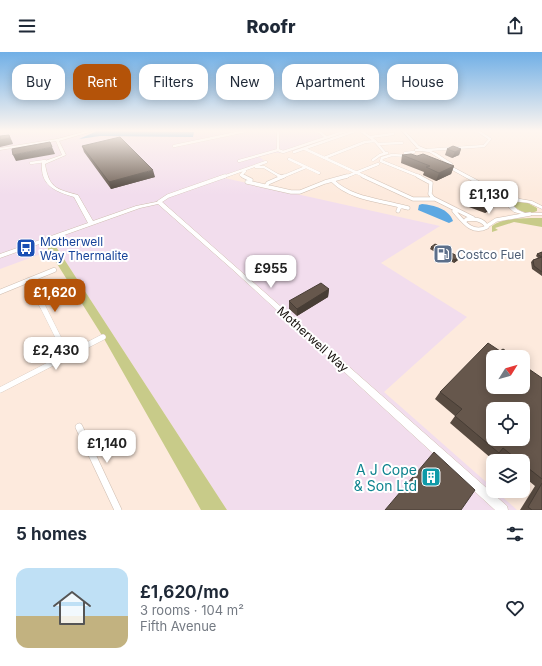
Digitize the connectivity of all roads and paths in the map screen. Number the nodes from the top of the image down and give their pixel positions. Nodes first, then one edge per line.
1 (63, 152) edge
2 (270, 152) edge
3 (312, 152) edge
4 (338, 152) edge
5 (420, 152) edge
6 (430, 152) edge
7 (437, 152) edge
8 (385, 154) joint
9 (415, 154) junction
10 (435, 156) junction
11 (324, 158) junction
12 (289, 159) dead end
13 (45, 161) junction
14 (239, 161) dead end
15 (372, 161) junction
16 (266, 162) dead end
17 (31, 163) dead end
18 (380, 163) junction
19 (370, 166) junction
20 (306, 167) junction
21 (356, 172) junction
22 (319, 174) dead end
23 (281, 177) junction
24 (333, 181) junction
25 (266, 186) junction
26 (434, 199) junction
27 (518, 200) junction
28 (159, 202) junction
29 (508, 204) junction
30 (400, 206) junction
31 (450, 207) junction
32 (540, 207) edge
33 (408, 208) dead end
34 (512, 208) junction
35 (398, 211) dead end
36 (530, 214) junction
37 (540, 214) edge
38 (473, 218) junction
39 (503, 219) junction
40 (478, 220) junction
41 (464, 222) junction
42 (91, 223) junction
43 (487, 226) junction
44 (0, 256) edge
45 (54, 270) dead end
46 (28, 280) junction
47 (0, 292) edge
48 (103, 337) dead end
49 (67, 355) junction
50 (0, 390) edge
51 (79, 427) dead end
52 (118, 510) edge
53 (503, 510) edge

1 - 13 street
2 - 14 street
3 - 11 street
4 - 11 street
5 - 9 street
6 - 10 street
7 - 10 street
8 - 9 street
8 - 15 street
9 - 18 street
10 - 27 street
10 - 29 street
11 - 21 street
12 - 20 street
13 - 17 street
13 - 42 street
15 - 18 street
15 - 19 street
16 - 28 street
18 - 19 street
18 - 26 street
19 - 21 street
20 - 22 street
20 - 23 street
21 - 24 street
21 - 26 street
23 - 25 street
23 - 25 street
24 - 25 street
24 - 30 street
26 - 31 street
27 - 29 street
27 - 32 street
28 - 42 street
28 - 53 street, Motherwell Way
29 - 34 street
30 - 33 street
30 - 35 street
31 - 38 street
31 - 41 street
32 - 37 street
34 - 36 street
34 - 39 street
36 - 37 street
36 - 39 street
38 - 40 street
38 - 41 street
39 - 40 street
39 - 43 street
40 - 43 street
41 - 43 street
42 - 44 street
45 - 46 street
46 - 47 street
46 - 49 street
48 - 49 street
49 - 50 street
51 - 52 street

